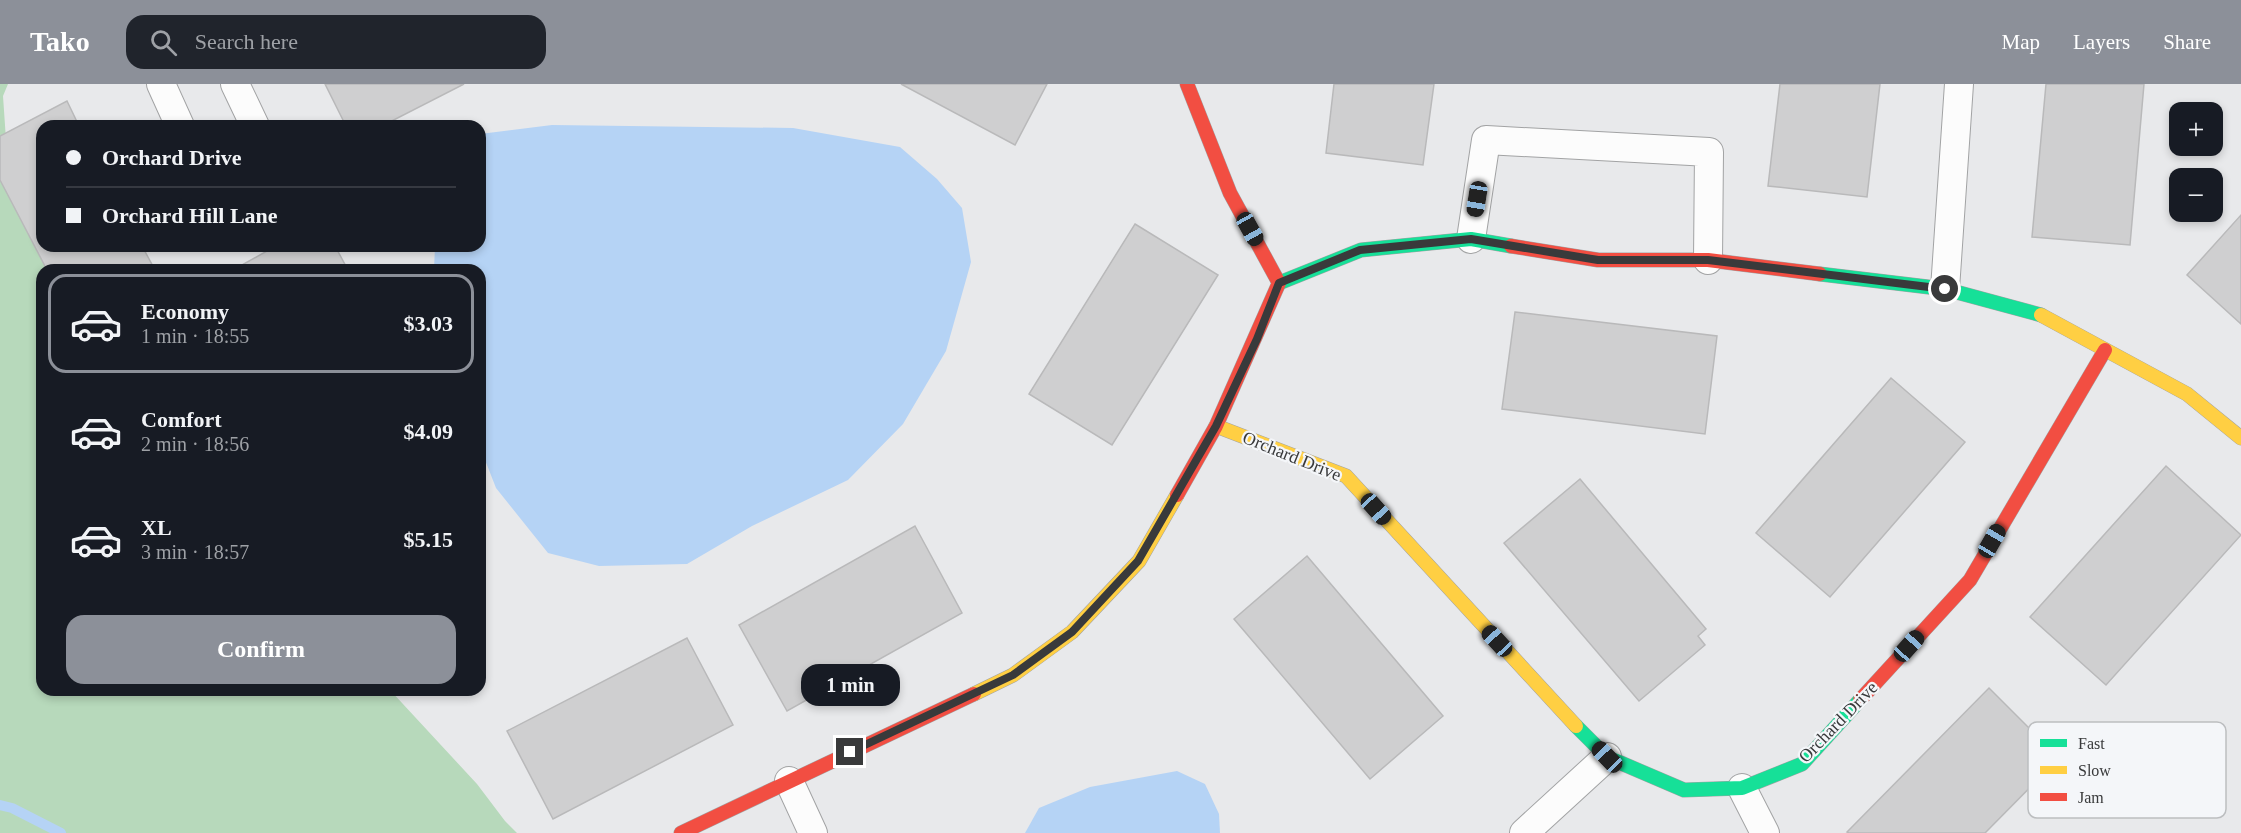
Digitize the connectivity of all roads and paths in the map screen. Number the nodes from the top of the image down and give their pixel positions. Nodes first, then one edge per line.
1 (161, 84) edge
2 (235, 84) edge
3 (1187, 84) edge
4 (1959, 84) edge
5 (177, 120) edge
6 (252, 120) edge
7 (1471, 239) junction
8 (1708, 260) junction
9 (1279, 283) junction
10 (1945, 289) junction
11 (2105, 350) junction
12 (1216, 426) junction
13 (2241, 438) edge
14 (1607, 757) junction
15 (789, 781) junction
16 (1742, 788) junction
17 (681, 833) edge
18 (813, 833) edge
19 (1524, 833) edge
20 (1765, 833) edge

1 - 5 street
2 - 6 street
3 - 9 street
4 - 10 street
7 - 8 street
7 - 8 street
7 - 9 street
8 - 10 street
9 - 12 street
10 - 11 street
11 - 13 street
11 - 16 street, Orchard Drive
12 - 14 street, Orchard Drive
12 - 15 street
14 - 16 street, Orchard Drive
14 - 19 street
15 - 17 street
15 - 18 street
16 - 20 street

